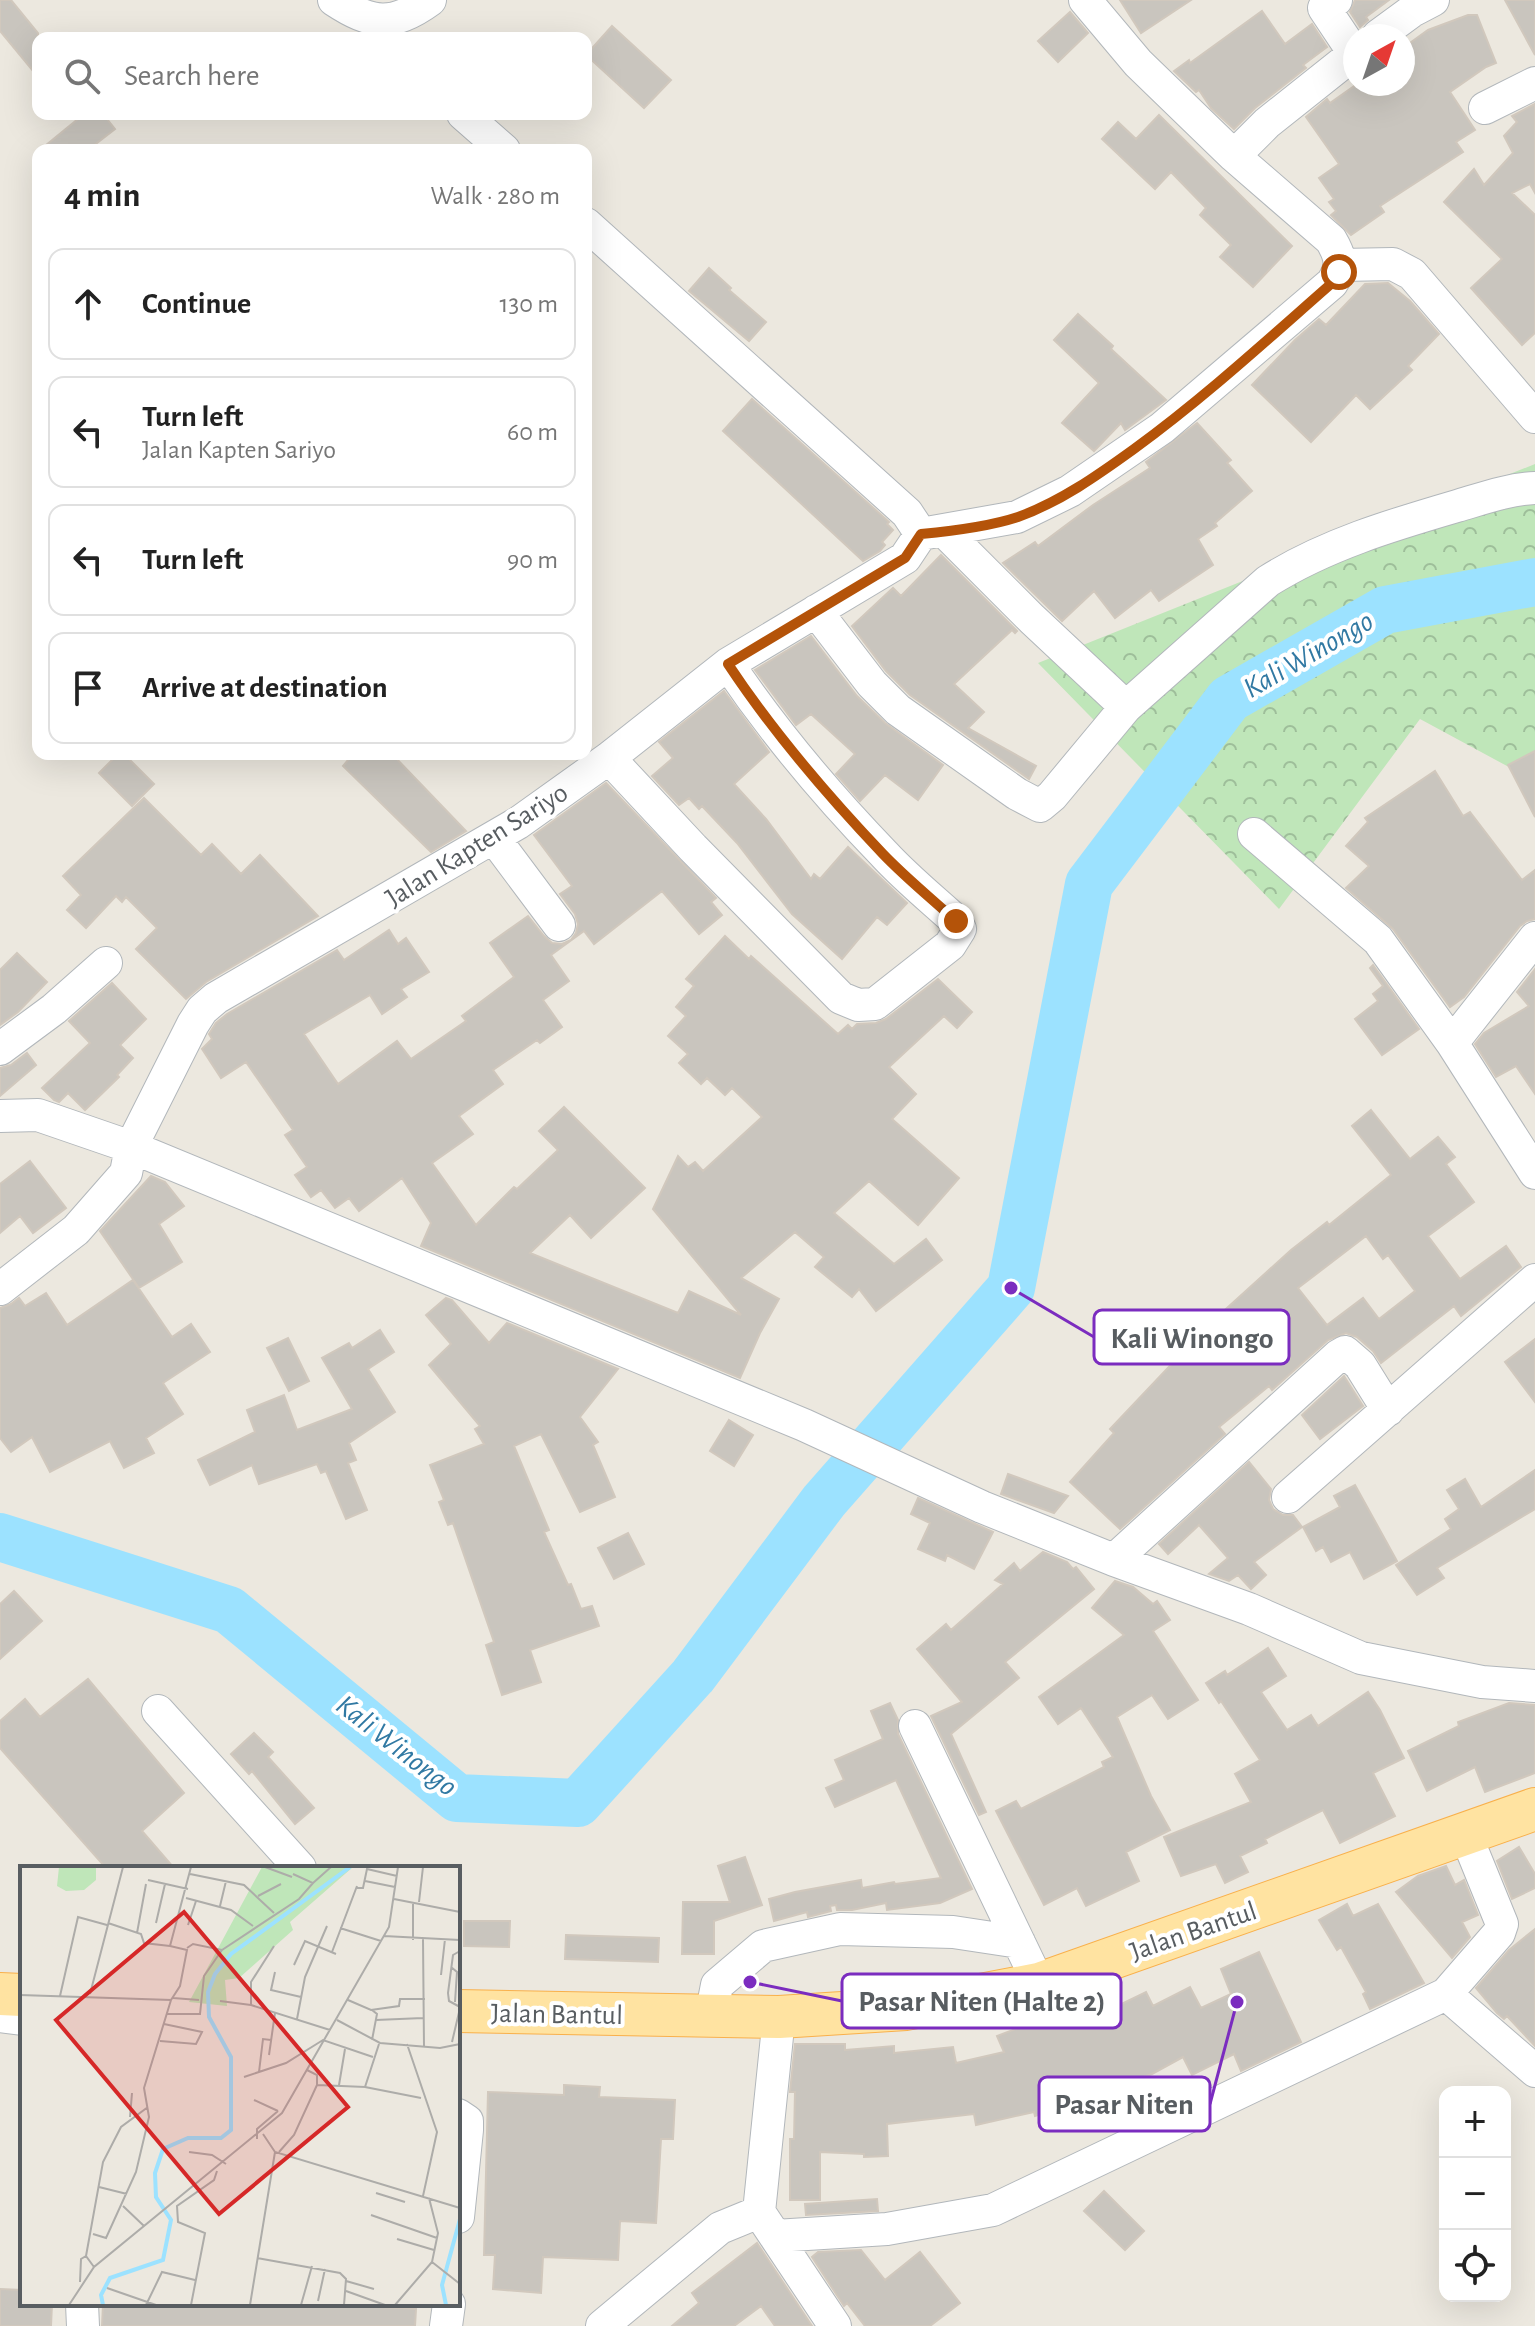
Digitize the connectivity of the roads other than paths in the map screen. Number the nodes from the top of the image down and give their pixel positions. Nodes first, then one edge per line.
1 (334, 0) edge
2 (430, 0) edge
3 (1085, 0) edge
4 (1336, 0) edge
5 (1433, 0) edge
6 (1394, 24) edge
7 (391, 29) edge
8 (1343, 36) edge
9 (1343, 63) edge
10 (1535, 83) edge
11 (1485, 108) dead end
12 (470, 120) edge
13 (497, 144) edge
14 (1234, 156) junction
15 (592, 229) edge
16 (1341, 265) junction
17 (1535, 417) edge
18 (1535, 488) edge
19 (925, 526) junction
20 (816, 611) junction
21 (728, 664) junction
22 (1126, 707) junction
23 (609, 758) junction
24 (1254, 834) dead end
25 (494, 838) junction
26 (559, 925) dead end
27 (1535, 938) edge
28 (106, 963) dead end
29 (1452, 1043) junction
30 (0, 1049) edge
31 (0, 1116) edge
32 (131, 1147) junction
33 (1535, 1173) edge
34 (1535, 1280) edge
35 (0, 1289) edge
36 (1388, 1410) junction
37 (1288, 1497) dead end
38 (1114, 1560) junction
39 (1535, 1686) edge
40 (158, 1711) dead end
41 (915, 1726) dead end
42 (1535, 1809) edge
43 (1465, 1833) junction
44 (298, 1866) edge
45 (1019, 1942) junction
46 (1039, 1984) junction
47 (1446, 1994) junction
48 (460, 2011) edge
49 (711, 2016) junction
50 (779, 2017) junction
51 (1535, 2071) edge
52 (460, 2116) edge
53 (460, 2177) edge
54 (767, 2224) junction
55 (82, 2306) edge
56 (449, 2306) edge
57 (83, 2326) edge
58 (446, 2326) edge
59 (602, 2326) edge
60 (835, 2326) edge

1 - 7 street
2 - 7 street
3 - 14 street
4 - 8 street
5 - 6 street
9 - 14 street
10 - 11 street
12 - 13 street
14 - 16 street
15 - 19 street
16 - 17 street
16 - 19 street
18 - 22 street
19 - 20 street, Jalan Kapten Sariyo
19 - 22 street
20 - 21 street, Jalan Kapten Sariyo
20 - 22 street
21 - 23 street, Jalan Kapten Sariyo
21 - 23 street
23 - 25 street, Jalan Kapten Sariyo
24 - 29 street
25 - 26 street
25 - 32 street, Jalan Kapten Sariyo
27 - 29 street
28 - 30 street
29 - 33 street
31 - 32 street
32 - 35 street, Jalan Kapten Sariyo
32 - 38 street
34 - 36 street
36 - 37 street
36 - 38 street
38 - 39 street
40 - 44 street
41 - 45 street
42 - 43 main road, Jalan Bantul
43 - 46 main road, Jalan Bantul
43 - 47 street
45 - 46 street
45 - 49 street
46 - 50 main road, Jalan Bantul
47 - 51 street
47 - 54 street
48 - 49 main road, Jalan Bantul
49 - 50 main road, Jalan Bantul
50 - 54 street
52 - 53 street
54 - 59 street
54 - 60 street
55 - 57 street
56 - 58 street

